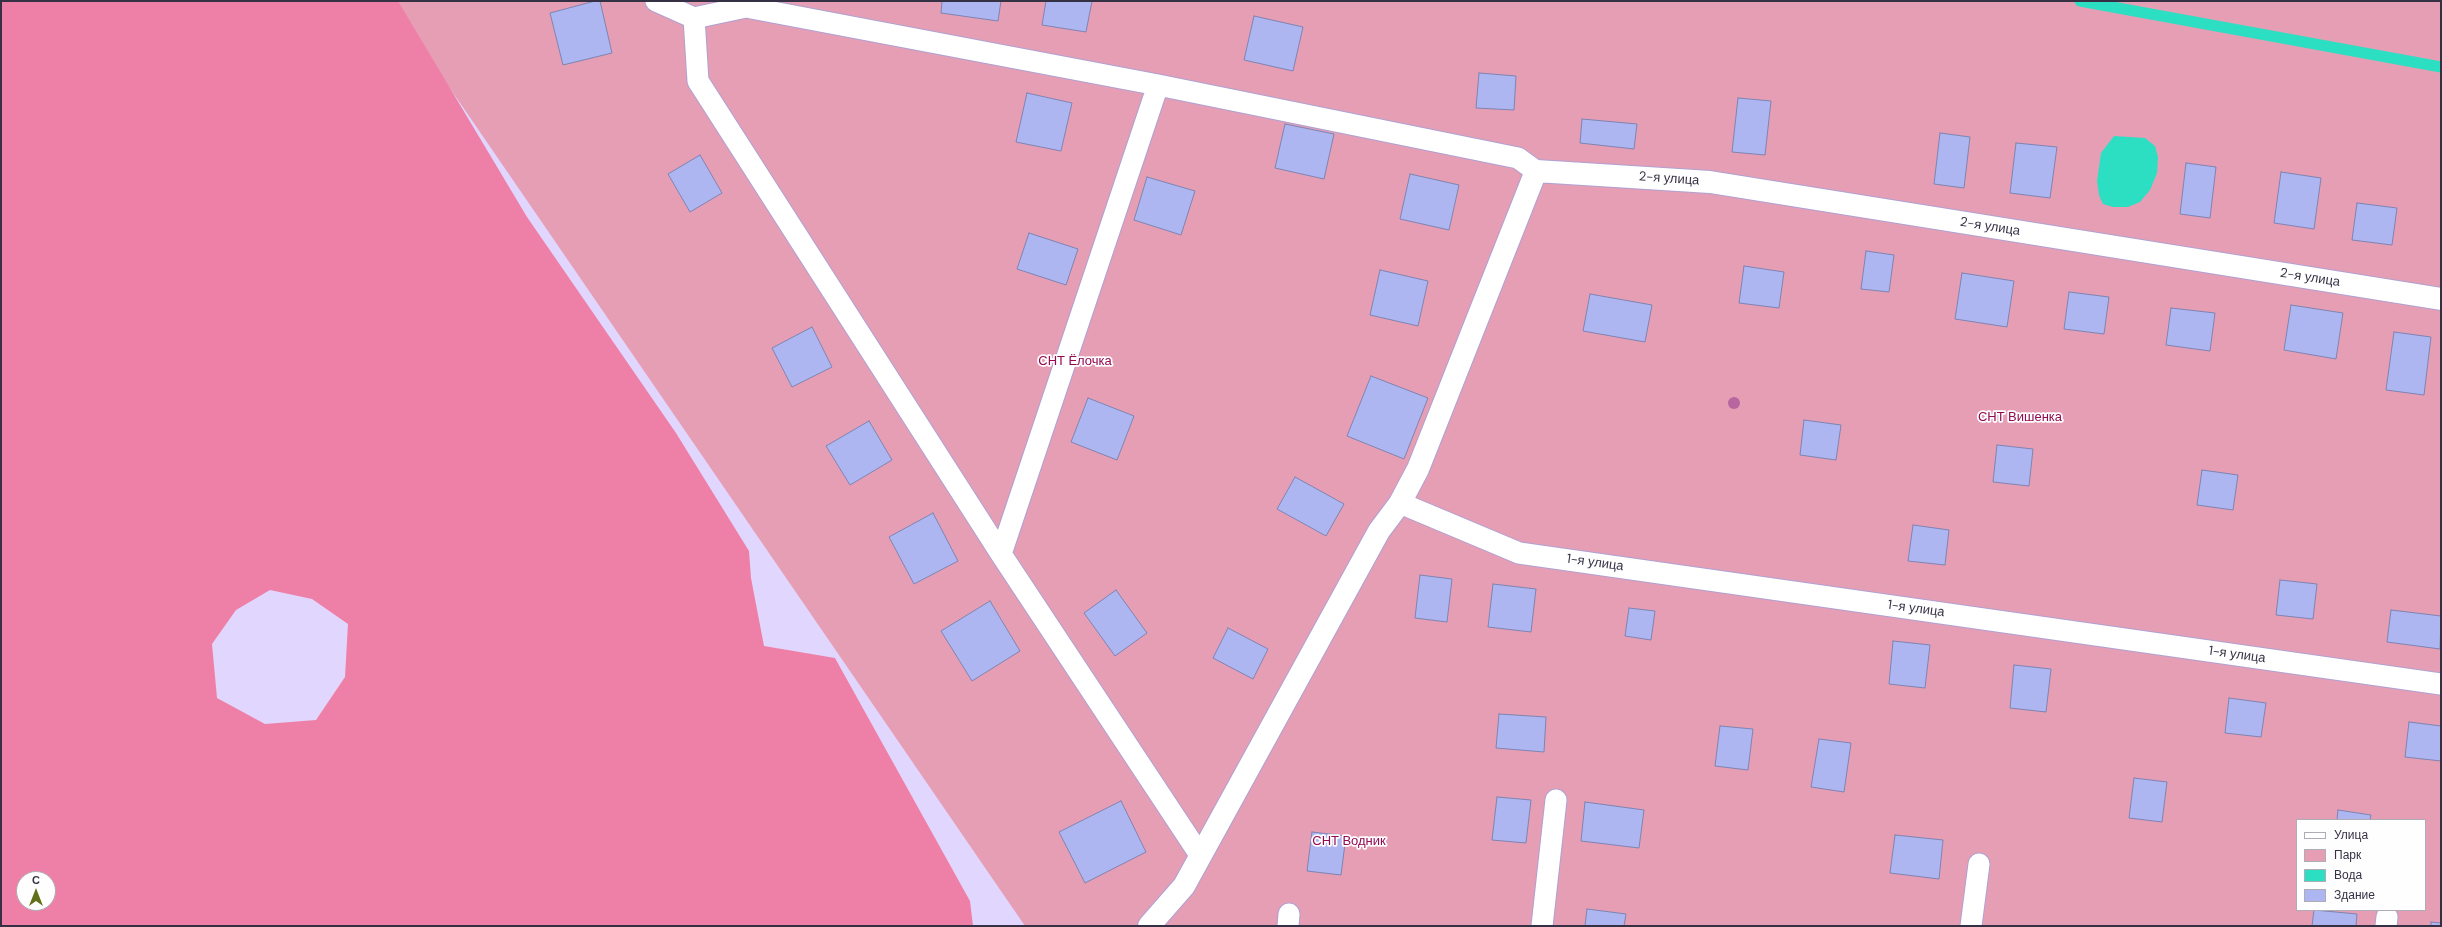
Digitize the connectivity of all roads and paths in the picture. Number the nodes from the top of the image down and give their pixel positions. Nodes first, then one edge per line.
1 (656, 1) edge
2 (694, 18) junction
3 (1158, 85) junction
4 (1536, 171) junction
5 (2441, 299) edge
6 (1400, 503) junction
7 (1001, 554) junction
8 (2441, 684) edge
9 (1556, 800) dead end
10 (1200, 855) junction
11 (1979, 864) dead end
12 (1149, 926) edge
13 (1542, 926) edge
14 (1971, 926) edge

1 - 2 lane
2 - 3 lane
2 - 7 lane
3 - 4 lane
3 - 7 lane
4 - 5 street, 2-я улица
4 - 6 street
6 - 8 lane, 1-я улица
6 - 10 street
7 - 10 lane
9 - 13 lane
10 - 12 street
11 - 14 lane

